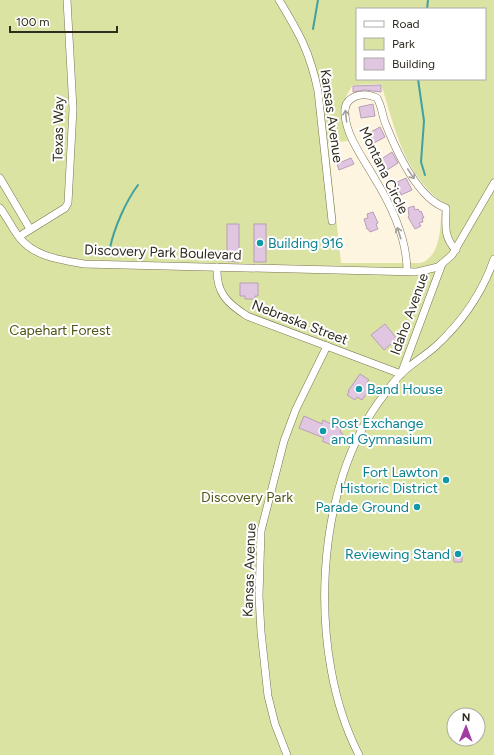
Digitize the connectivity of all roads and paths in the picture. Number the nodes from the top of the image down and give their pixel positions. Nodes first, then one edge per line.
1 (67, 0) edge
2 (279, 0) edge
3 (0, 178) edge
4 (494, 183) edge
5 (0, 208) edge
6 (332, 220) dead end
7 (30, 229) junction
8 (23, 234) dead end
9 (456, 250) junction
10 (494, 259) edge
11 (442, 264) junction
12 (217, 268) junction
13 (407, 271) junction
14 (328, 346) junction
15 (401, 374) junction
16 (287, 755) edge
17 (359, 755) edge

1 - 7 street, Texas Way
2 - 6 street, Kansas Avenue
3 - 7 street
4 - 9 street, Discovery Park Boulevard
5 - 12 street, Discovery Park Boulevard
7 - 8 street, Texas Way
9 - 11 street, Discovery Park Boulevard
13 -> 9 street, Montana Circle
10 - 15 street
11 - 13 street, Discovery Park Boulevard
11 - 15 street, Idaho Avenue
12 - 13 street, Discovery Park Boulevard
12 - 14 street, Nebraska Street
14 - 15 street, Nebraska Street
14 - 16 street, Kansas Avenue
15 - 17 street

